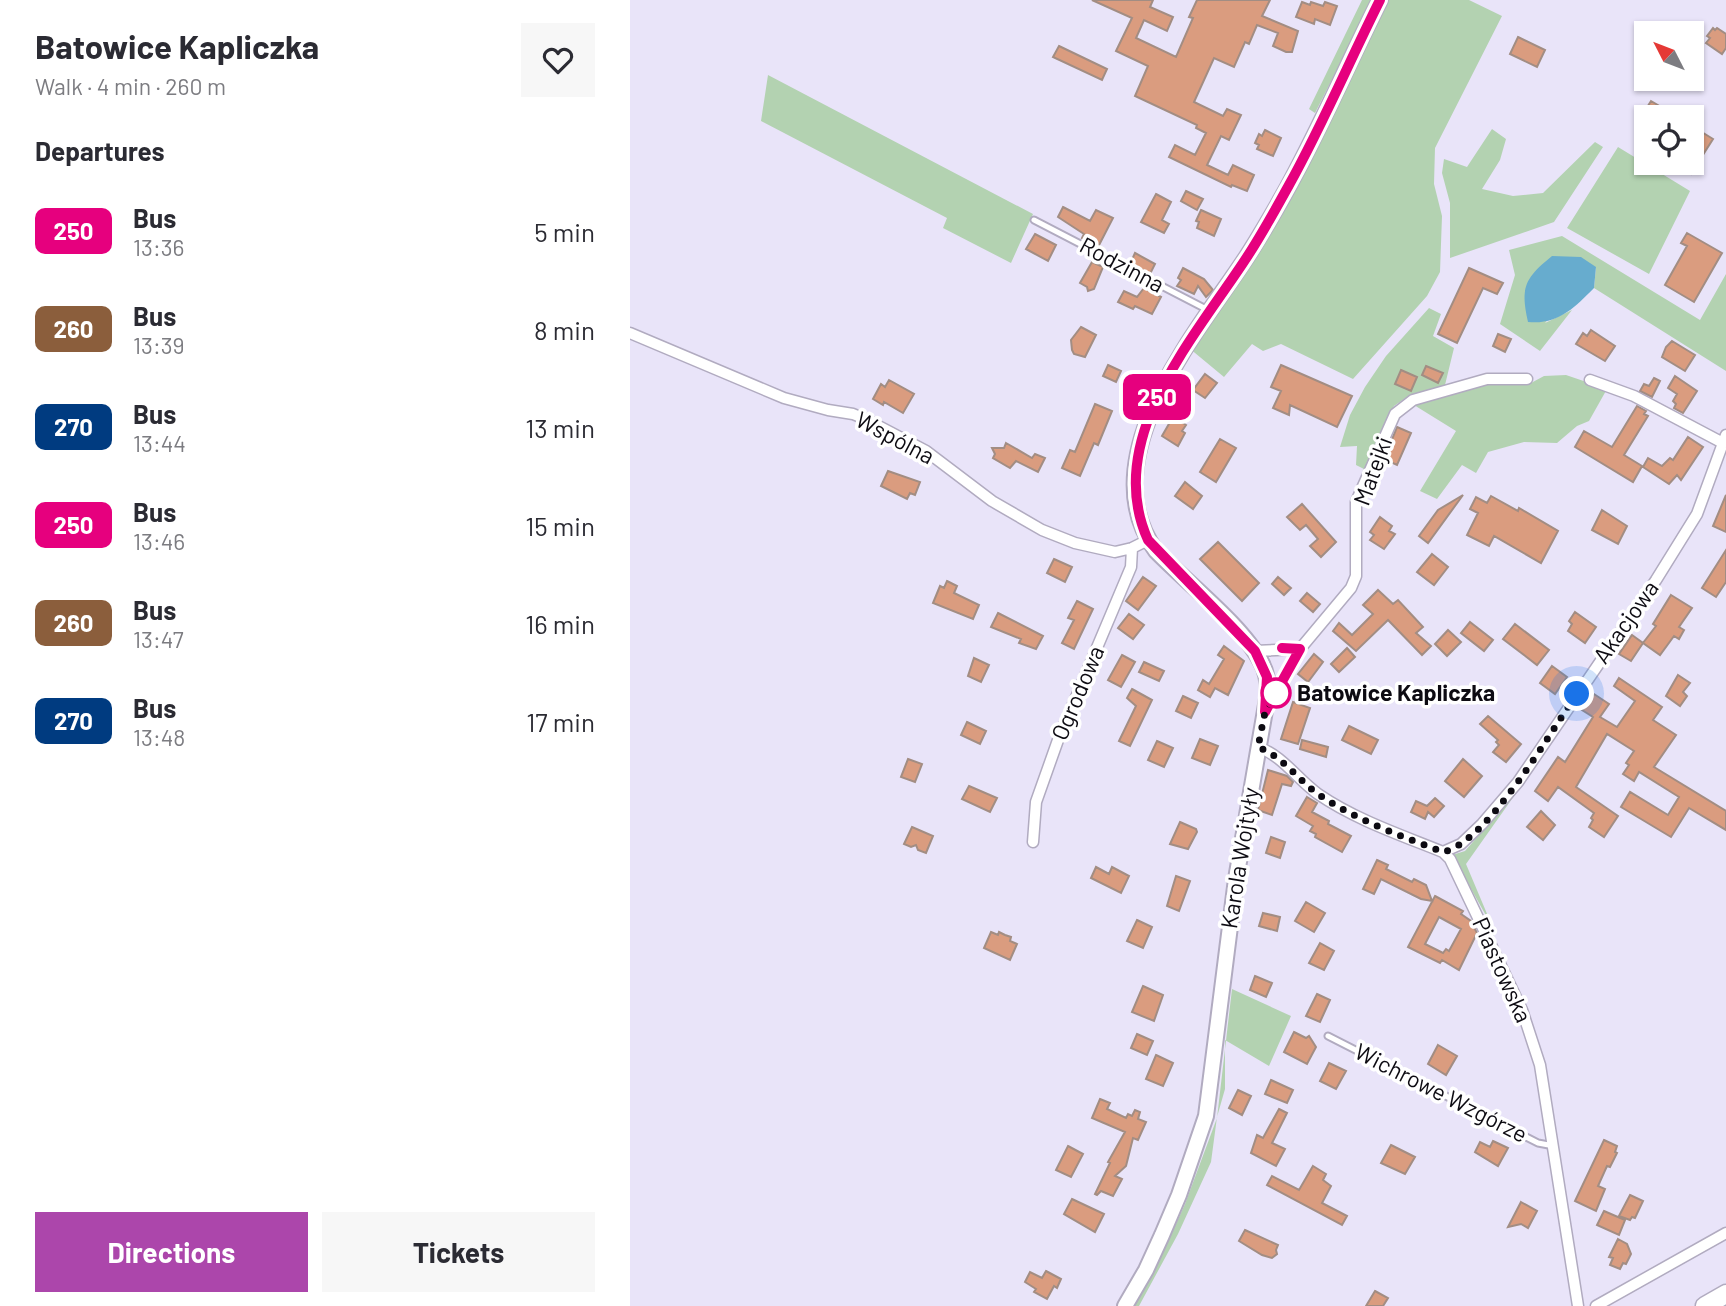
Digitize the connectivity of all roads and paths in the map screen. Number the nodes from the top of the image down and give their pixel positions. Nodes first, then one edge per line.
1 (1380, 0) edge
2 (1034, 220) dead end
3 (1209, 311) junction
4 (630, 333) edge
5 (1527, 379) dead end
6 (1590, 380) dead end
7 (1725, 439) edge
8 (1148, 540) junction
9 (1132, 548) junction
10 (1300, 649) junction
11 (1255, 651) junction
12 (1265, 712) junction
13 (1258, 747) junction
14 (1033, 842) dead end
15 (1443, 852) junction
16 (1328, 1036) dead end
17 (1553, 1146) junction
18 (1726, 1233) edge
19 (1726, 1294) edge
20 (1125, 1306) edge
21 (1578, 1306) edge
22 (1596, 1306) edge
23 (1705, 1306) edge

1 - 3 street, Karola Wojtyły
2 - 3 lane, Rodzinna
3 - 8 street, Karola Wojtyły
4 - 9 street, Wspólna
5 - 10 street, Matejki
6 - 7 street
7 - 15 street, Akacjowa
8 - 9 street, Wspólna
8 - 11 street, Karola Wojtyły
9 - 14 street, Ogrodowa
10 - 11 street
10 - 12 street, Matejki
11 - 12 street, Karola Wojtyły
12 - 13 street, Karola Wojtyły
13 - 15 street
13 - 20 street, Karola Wojtyły
15 - 17 street, Piastowska
16 - 17 lane, Wichrowe Wzgórze
17 - 21 street, Piastowska
18 - 22 street
19 - 23 highway

